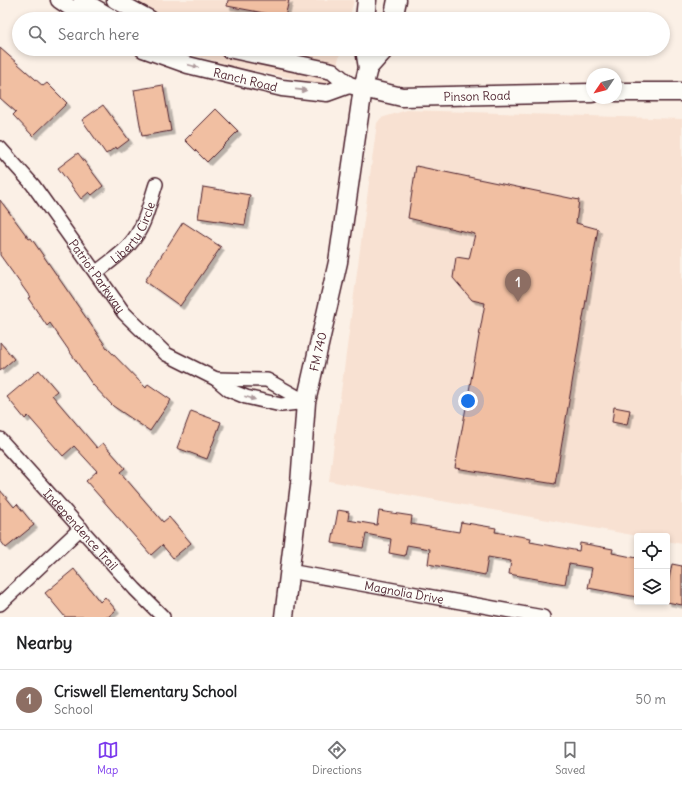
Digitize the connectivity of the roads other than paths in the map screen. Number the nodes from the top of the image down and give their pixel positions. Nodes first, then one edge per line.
1 (59, 0) edge
2 (82, 0) edge
3 (116, 0) edge
4 (367, 0) edge
5 (397, 0) edge
6 (77, 12) edge
7 (102, 12) edge
8 (135, 12) edge
9 (366, 12) edge
10 (394, 12) edge
11 (163, 56) edge
12 (261, 56) edge
13 (366, 56) edge
14 (379, 56) edge
15 (368, 68) junction
16 (356, 86) junction
17 (622, 92) edge
18 (682, 92) edge
19 (586, 93) edge
20 (0, 148) edge
21 (156, 184) dead end
22 (96, 272) junction
23 (216, 380) junction
24 (306, 402) junction
25 (0, 439) edge
26 (81, 528) junction
27 (289, 571) junction
28 (0, 604) edge
29 (163, 617) edge
30 (284, 617) edge
31 (543, 617) edge

1 - 6 street
2 - 7 street
3 - 8 street
4 - 9 main road
5 - 10 main road
11 -> 16 street, Ranch Road
12 - 16 street, Ranch Road
13 - 15 main road
14 - 15 main road
15 - 16 main road, FM 740
16 - 19 main road, Pinson Road
16 - 24 main road, FM 740 / FM 740
17 - 18 main road
20 - 22 street, Patriot Parkway
21 - 22 street, Liberty Circle
22 - 23 street, Patriot Parkway
23 - 24 street, Patriot Parkway
23 -> 24 street, Patriot Parkway
24 - 27 main road, FM 740 / FM 740
25 - 26 street, Independence Trail
26 - 28 street
26 - 29 street, Independence Trail
27 - 30 main road, FM 740 / FM 740
27 - 31 street, Magnolia Drive

